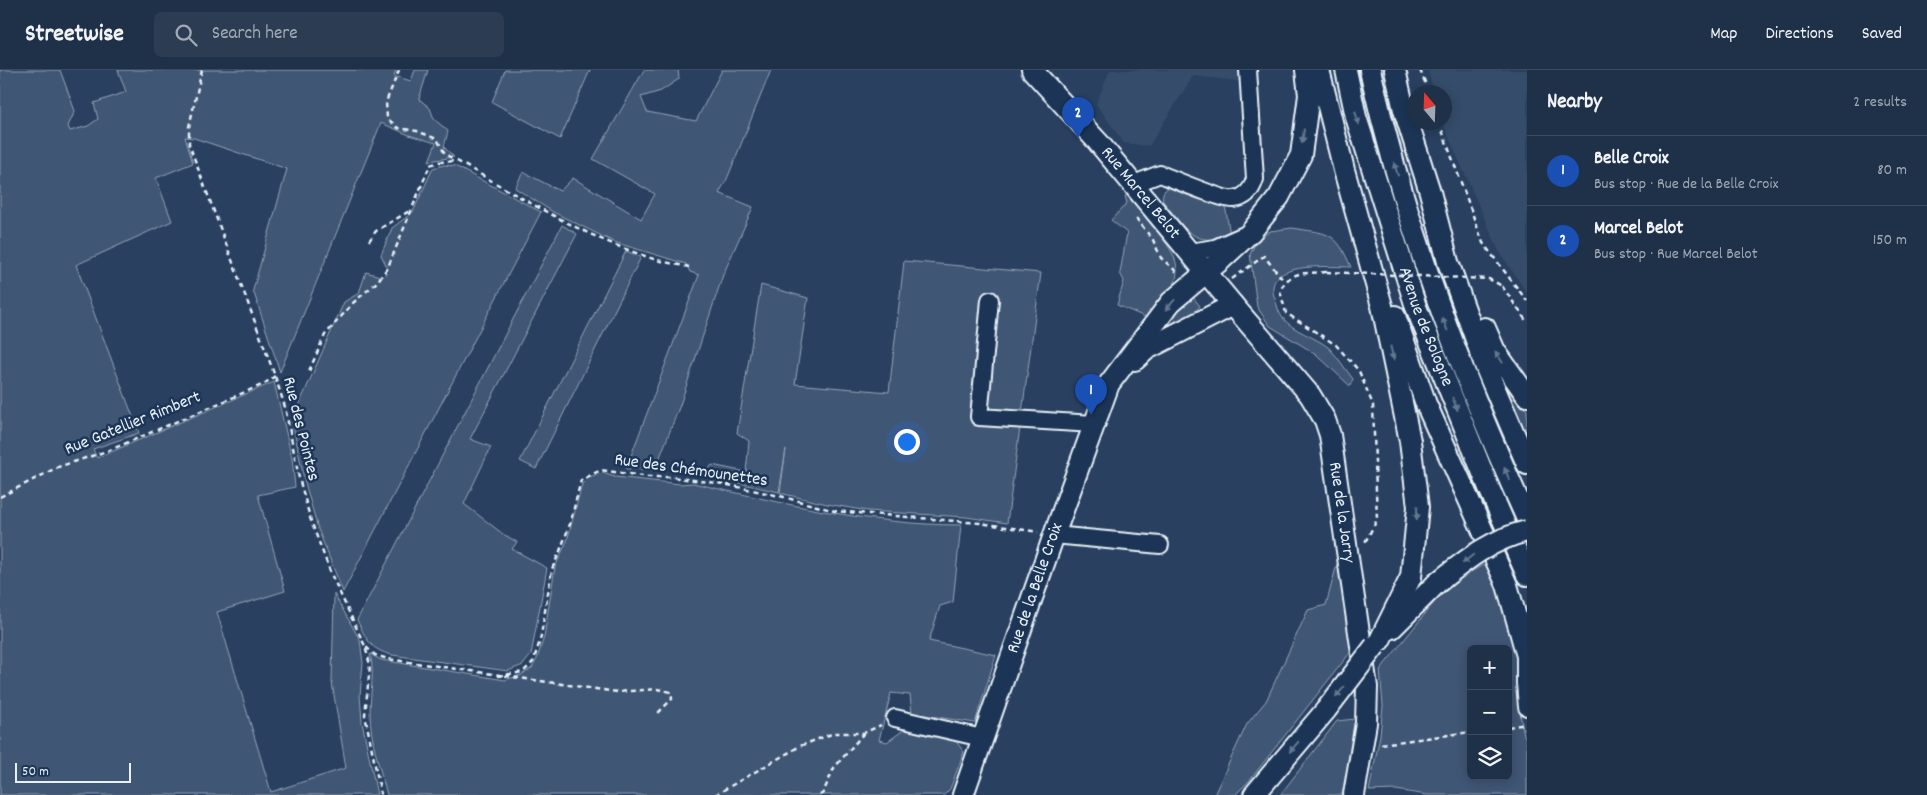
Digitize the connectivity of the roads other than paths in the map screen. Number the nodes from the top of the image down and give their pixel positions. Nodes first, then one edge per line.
1 (1032, 70) edge
2 (1248, 70) edge
3 (1306, 70) edge
4 (1320, 70) edge
5 (1346, 70) edge
6 (1370, 70) edge
7 (1395, 70) edge
8 (1344, 170) junction
9 (1134, 184) junction
10 (1430, 192) junction
11 (1251, 232) junction
12 (1190, 252) junction
13 (1206, 272) junction
14 (990, 300) dead end
15 (1233, 305) junction
16 (1109, 384) junction
17 (1527, 396) edge
18 (1094, 424) junction
19 (1527, 464) edge
20 (1527, 519) edge
21 (1527, 530) edge
22 (1054, 535) junction
23 (1160, 545) dead end
24 (1527, 575) edge
25 (1378, 643) junction
26 (1526, 652) edge
27 (1527, 707) edge
28 (895, 718) road end
29 (982, 738) junction
30 (963, 795) edge
31 (1254, 795) edge
32 (1354, 795) edge

1 - 9 main road, Rue Marcel Belot
2 - 9 street
3 -> 11 main road, Rue de la Belle Croix
4 - 8 main road
5 -> 24 main road, Avenue de Sologne
20 -> 6 main road, Avenue de Sologne
7 - 10 main road
8 -> 25 main road
8 - 26 main road
9 - 12 main road, Rue Marcel Belot
17 -> 10 main road
10 - 19 main road
11 - 12 street
11 - 13 main road, Rue de la Belle Croix
12 - 13 main road, Rue Marcel Belot
13 - 15 main road, Rue de la Jarry
13 -> 16 main road, Rue de la Belle Croix
14 - 18 street
15 - 16 main road, Rue de la Belle Croix
15 - 32 main road, Rue de la Jarry
16 - 18 main road, Rue de la Belle Croix
18 - 22 main road, Rue de la Belle Croix
21 -> 25 main road, bridge
22 - 23 street
22 - 29 main road, Rue de la Belle Croix
25 -> 31 main road, bridge
26 - 27 street
28 - 29 street
29 - 30 main road, Rue de la Belle Croix

